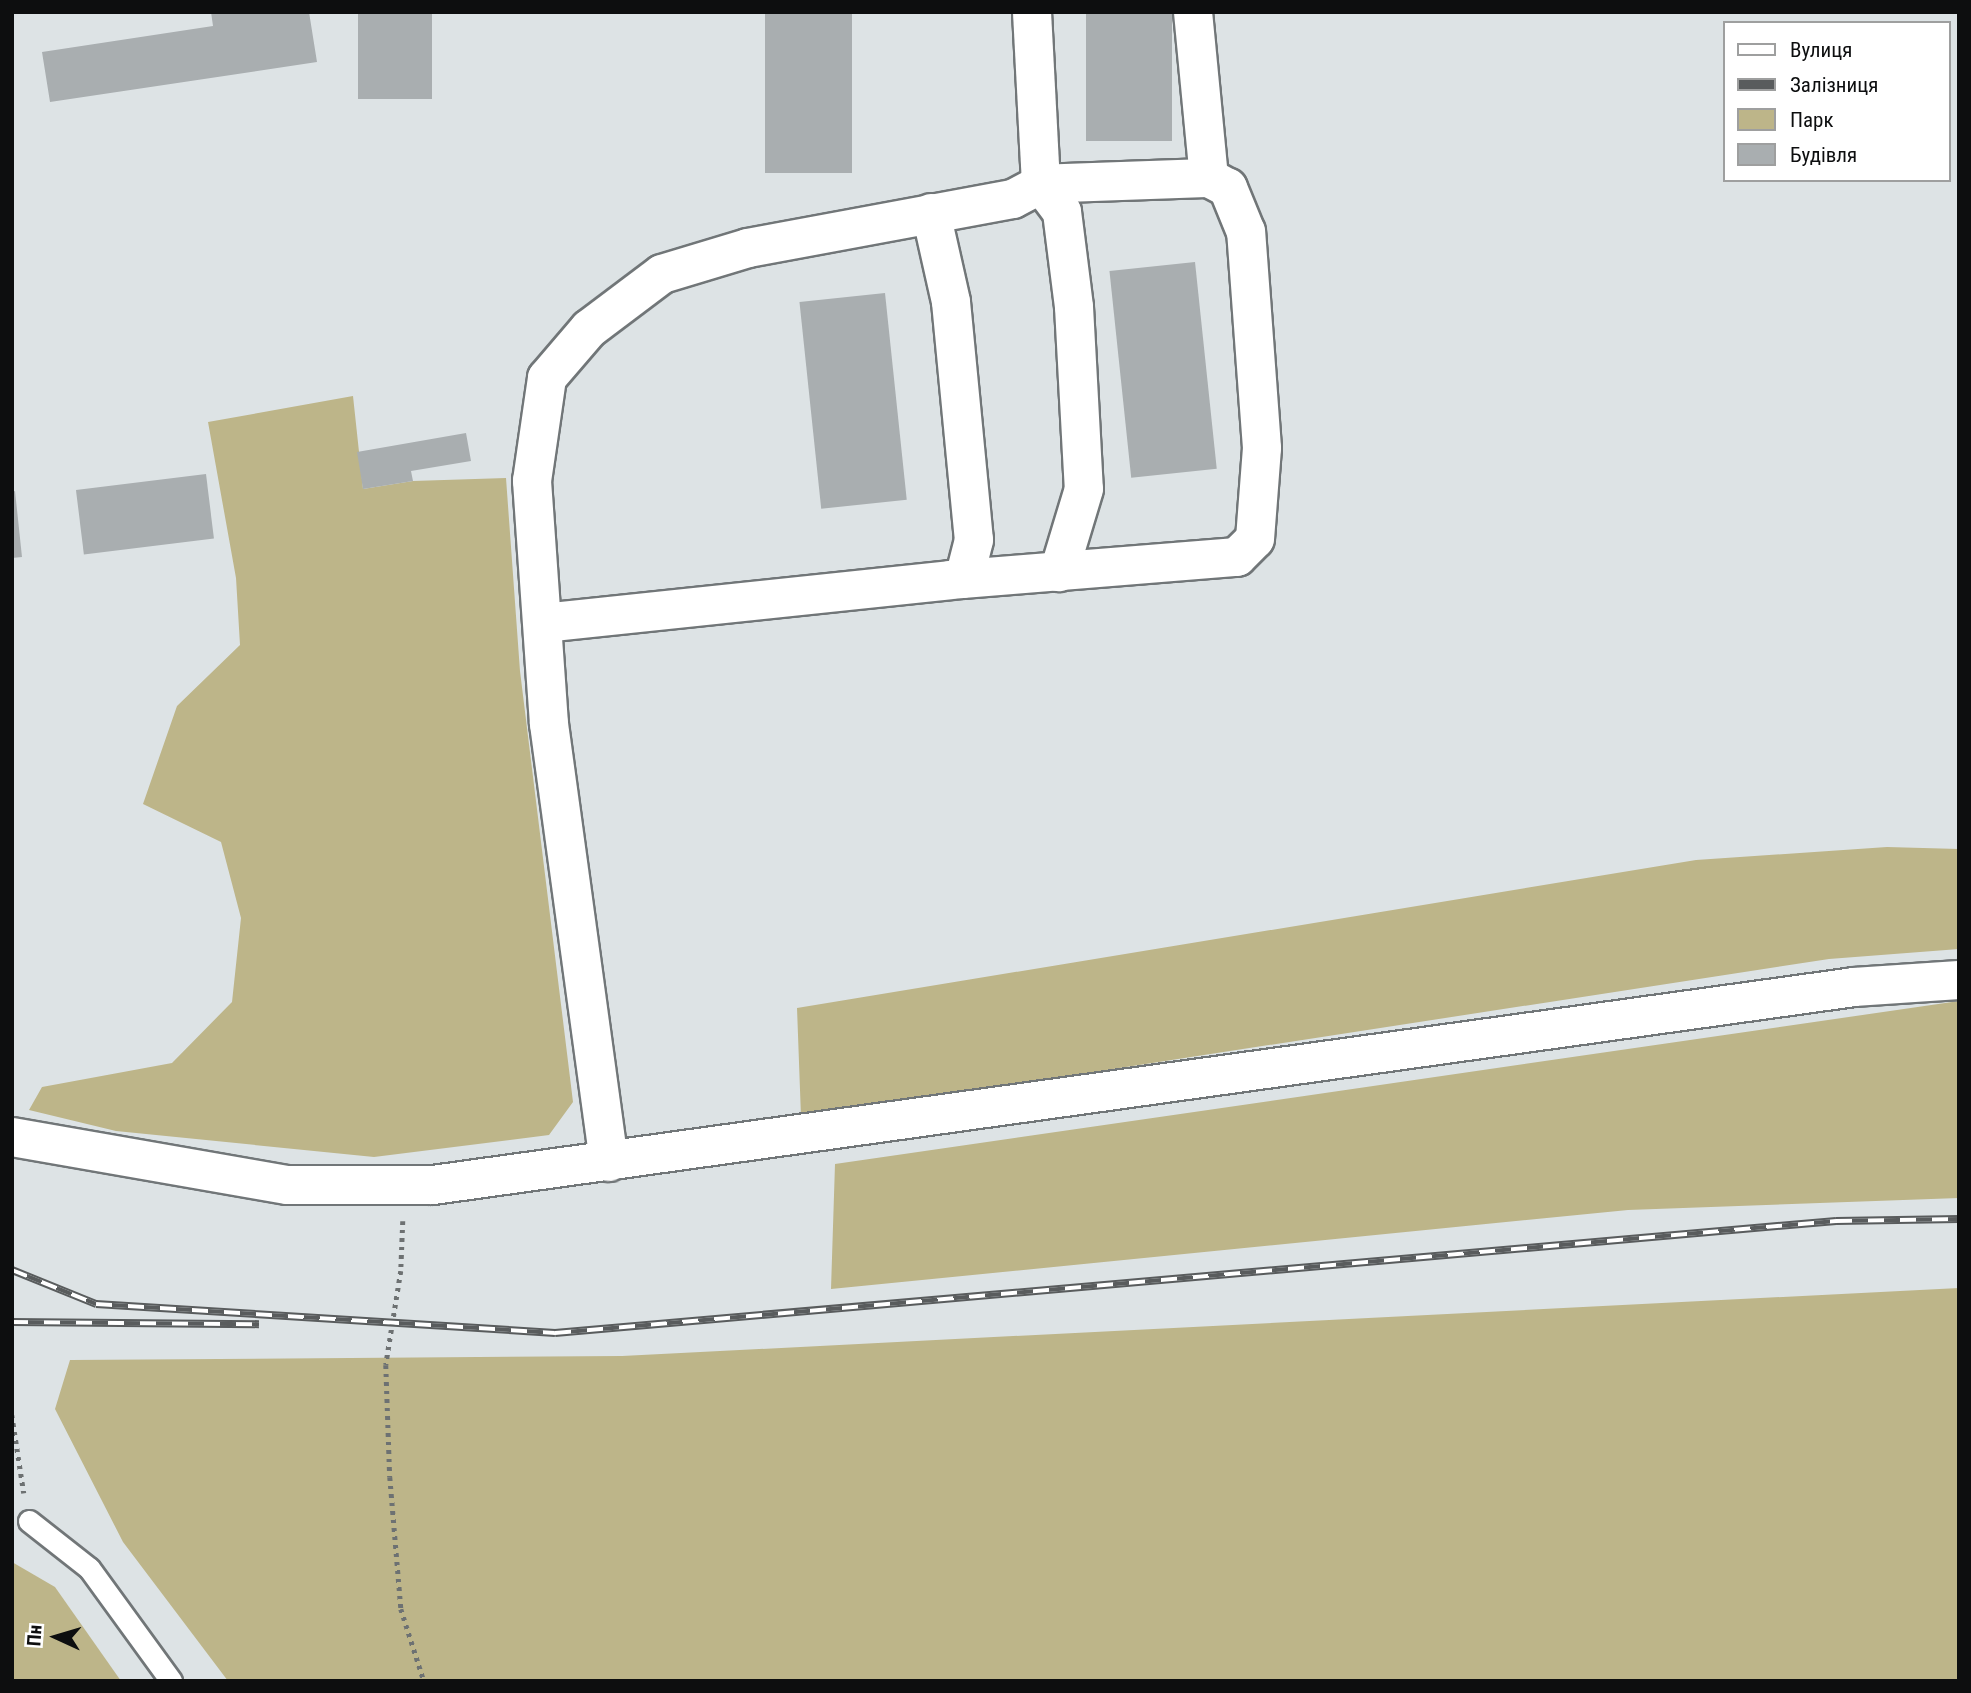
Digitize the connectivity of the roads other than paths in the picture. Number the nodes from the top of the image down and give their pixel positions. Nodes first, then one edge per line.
1 (1032, 12) edge
2 (1193, 12) edge
3 (1209, 178) junction
4 (1041, 184) junction
5 (932, 213) junction
6 (1059, 572) junction
7 (964, 579) junction
8 (543, 623) junction
9 (1959, 980) edge
10 (12, 1137) edge
11 (609, 1162) junction
12 (29, 1521) road end
13 (171, 1681) edge

1 - 4 street
2 - 3 street
3 - 4 street
3 - 6 street
4 - 5 street
4 - 6 street
5 - 7 street
5 - 8 street
6 - 7 street
7 - 8 street
8 - 11 street
9 - 11 street
10 - 11 street
12 - 13 lane

